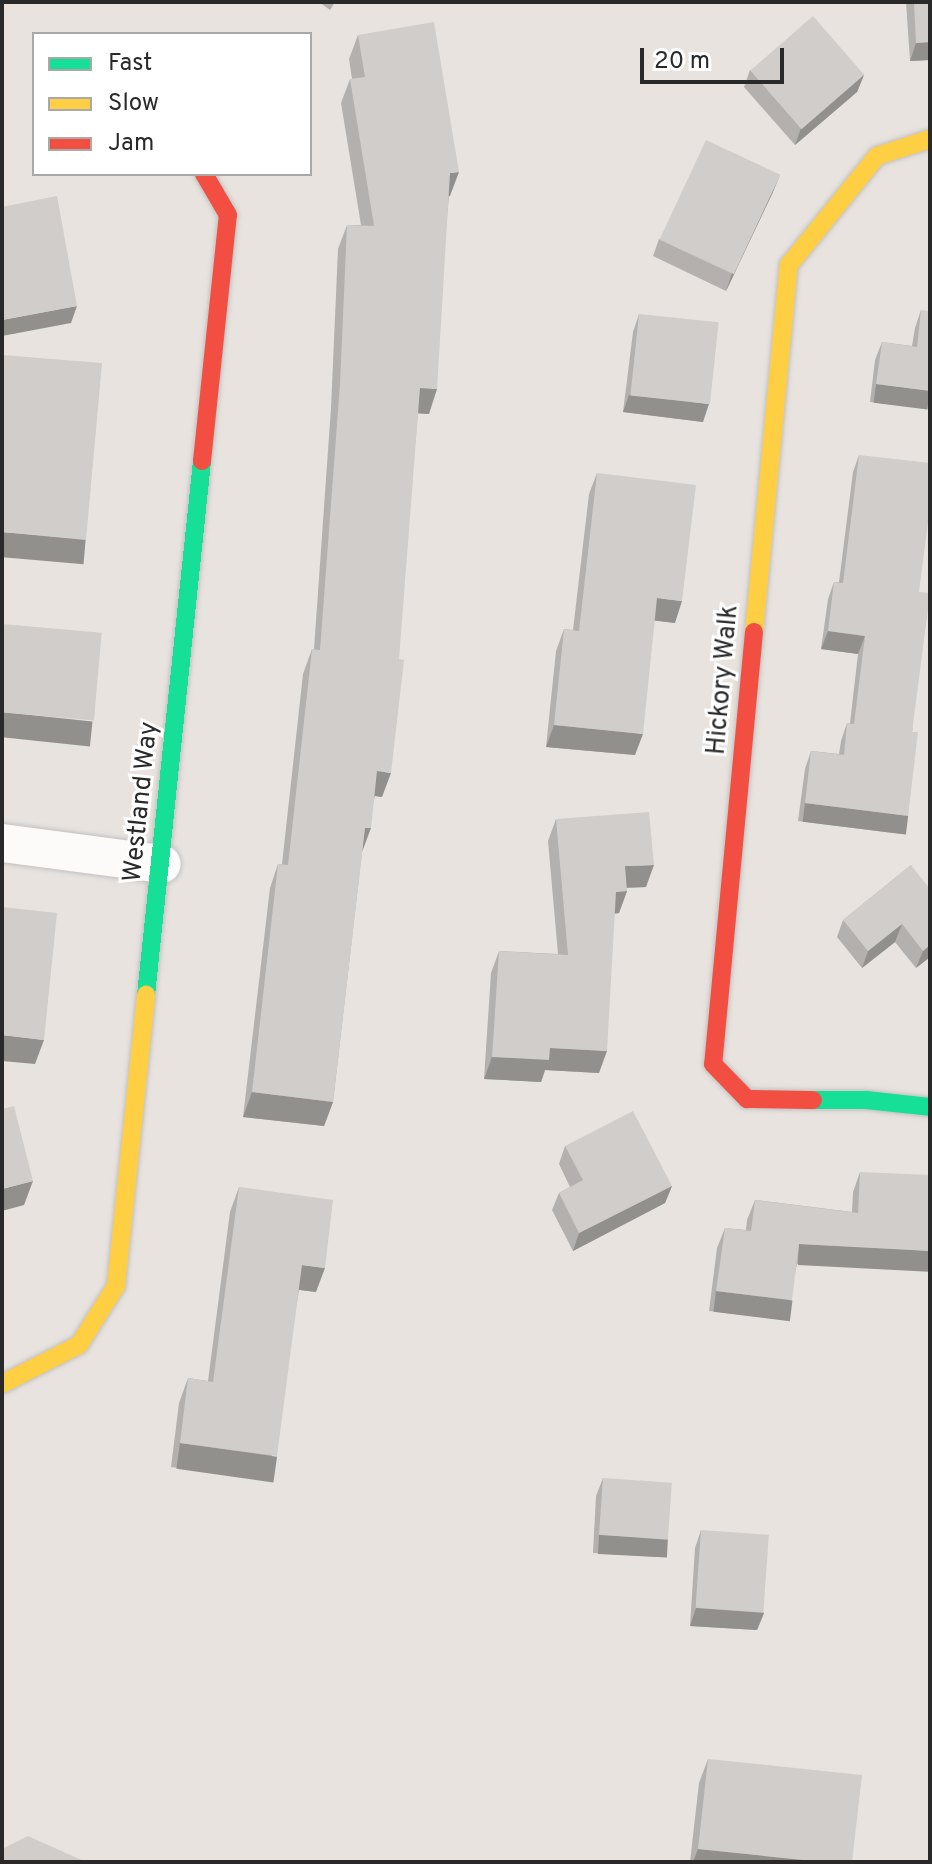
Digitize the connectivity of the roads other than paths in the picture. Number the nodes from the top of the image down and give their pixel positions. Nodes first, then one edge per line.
1 (930, 139) edge
2 (205, 176) edge
3 (2, 843) edge
4 (162, 864) junction
5 (930, 1107) edge
6 (2, 1384) edge

1 - 5 street, Hickory Walk
2 - 4 street, Westland Way
3 - 4 street
4 - 6 street, Westland Way

